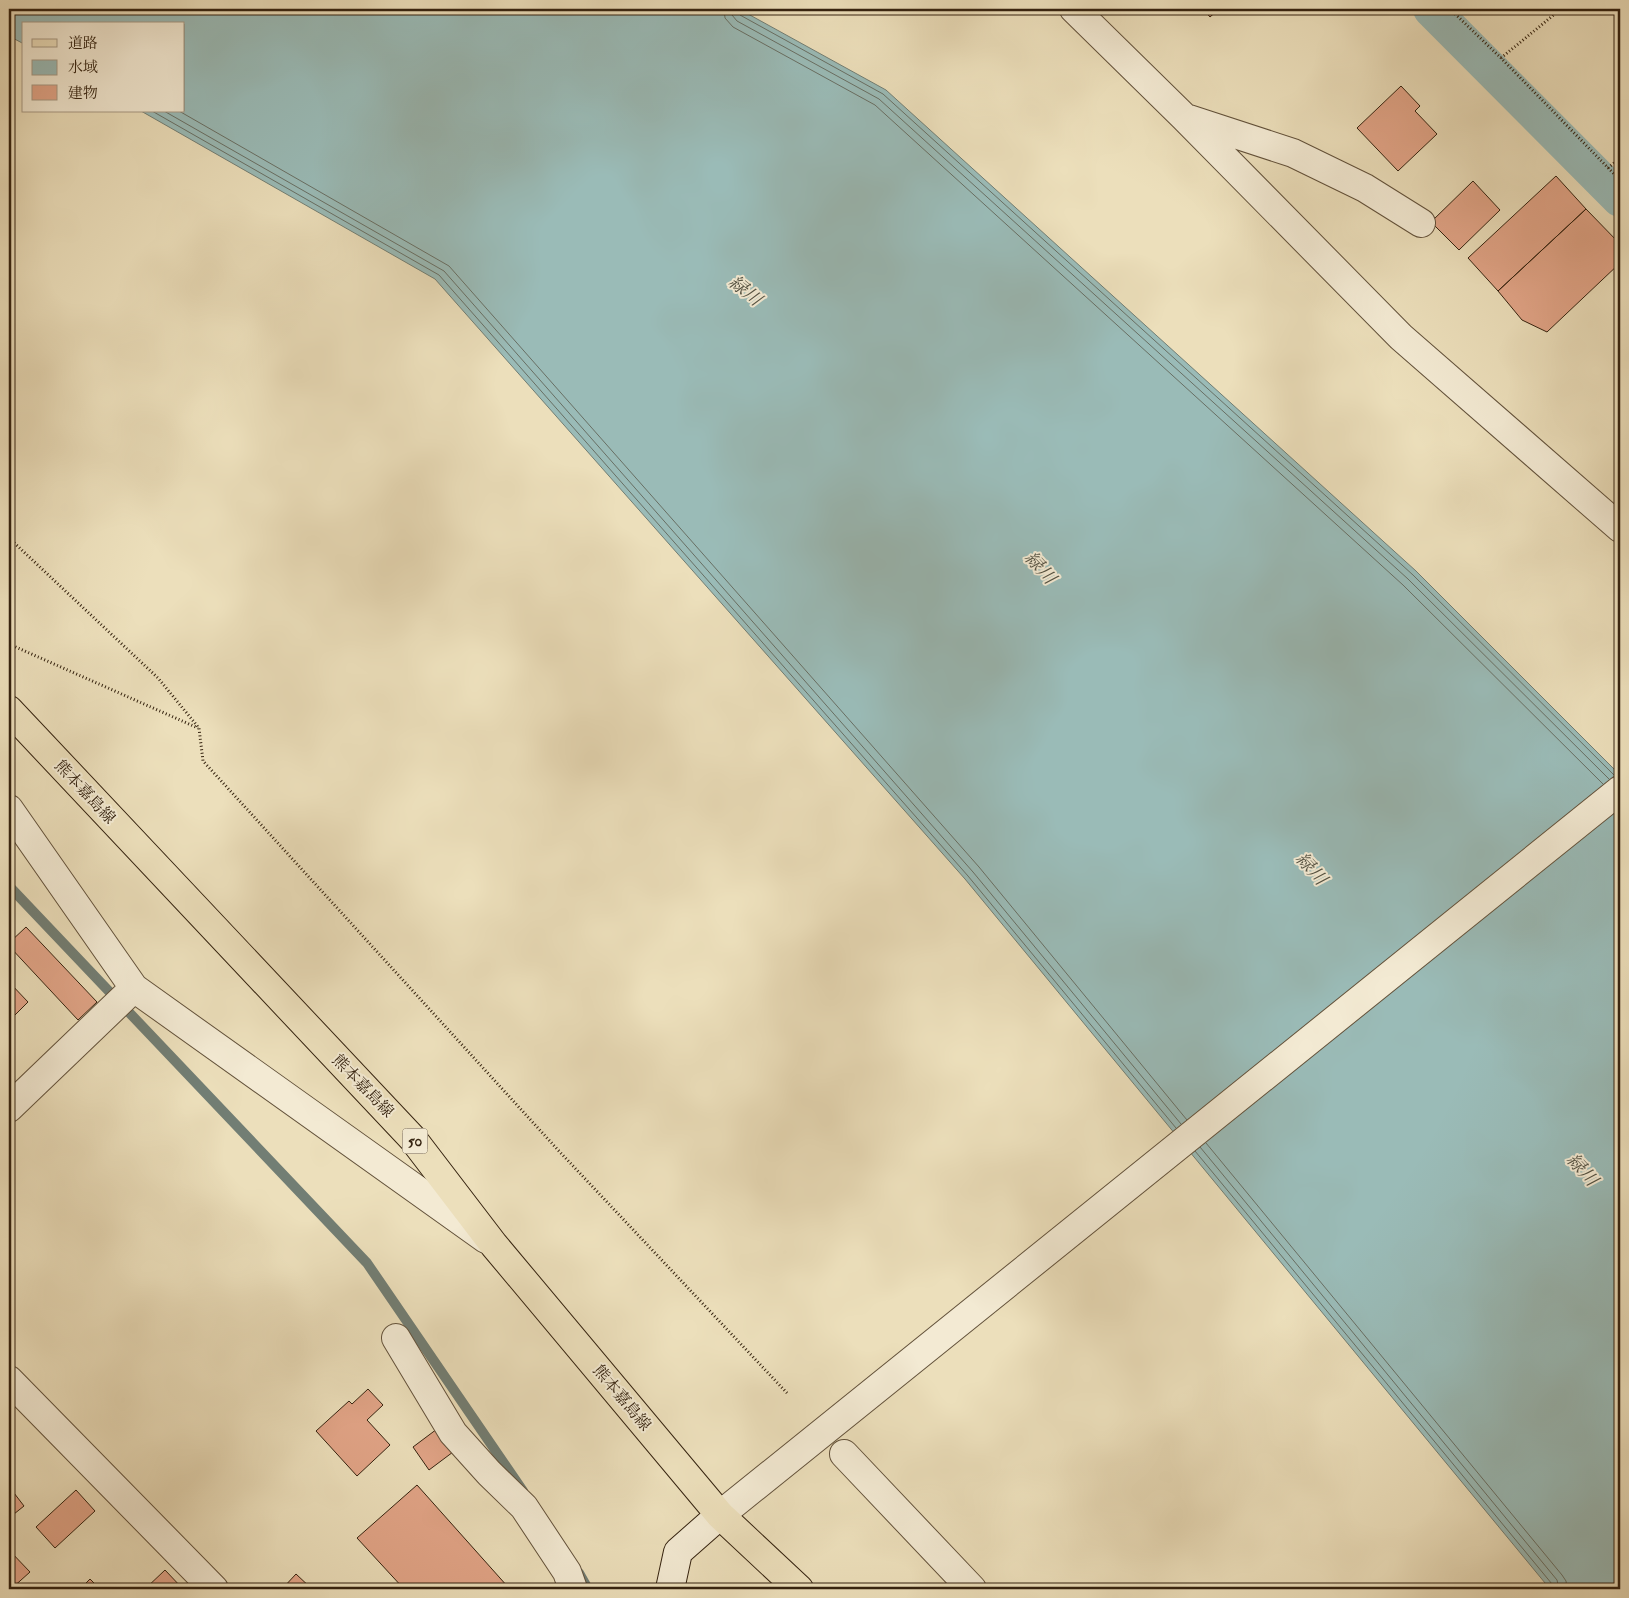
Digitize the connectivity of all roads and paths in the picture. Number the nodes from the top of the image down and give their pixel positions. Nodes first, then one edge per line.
1 (1074, 9) edge
2 (1101, 9) edge
3 (1450, 9) edge
4 (1561, 9) edge
5 (1501, 58) junction
6 (1128, 64) junction
7 (1184, 117) junction
8 (1620, 158) edge
9 (1608, 168) junction
10 (1620, 180) edge
11 (1421, 223) dead end
12 (1620, 528) edge
13 (9, 538) edge
14 (9, 644) edge
15 (9, 710) edge
16 (198, 728) junction
17 (1620, 790) edge
18 (9, 809) edge
19 (134, 988) junction
20 (9, 1108) edge
21 (494, 1245) junction
22 (396, 1338) dead end
23 (9, 1380) edge
24 (787, 1393) dead end
25 (844, 1454) dead end
26 (720, 1515) junction
27 (214, 1589) edge
28 (573, 1589) edge
29 (670, 1589) edge
30 (800, 1589) edge
31 (972, 1589) edge

1 - 6 street
2 - 6 street
3 - 5 path
4 - 5 path
5 - 9 path
6 - 7 street
7 - 11 street
7 - 12 street
8 - 9 path
9 - 10 path
13 - 16 path
14 - 16 path
15 - 21 main road, 熊本嘉島線 / 50
16 - 24 path
17 - 26 street
18 - 19 street
19 - 20 street
19 - 21 street
21 - 26 main road, 熊本嘉島線 / 50
22 - 28 street
23 - 27 street
25 - 31 street
26 - 29 street
26 - 30 main road, 熊本嘉島線 / 50

